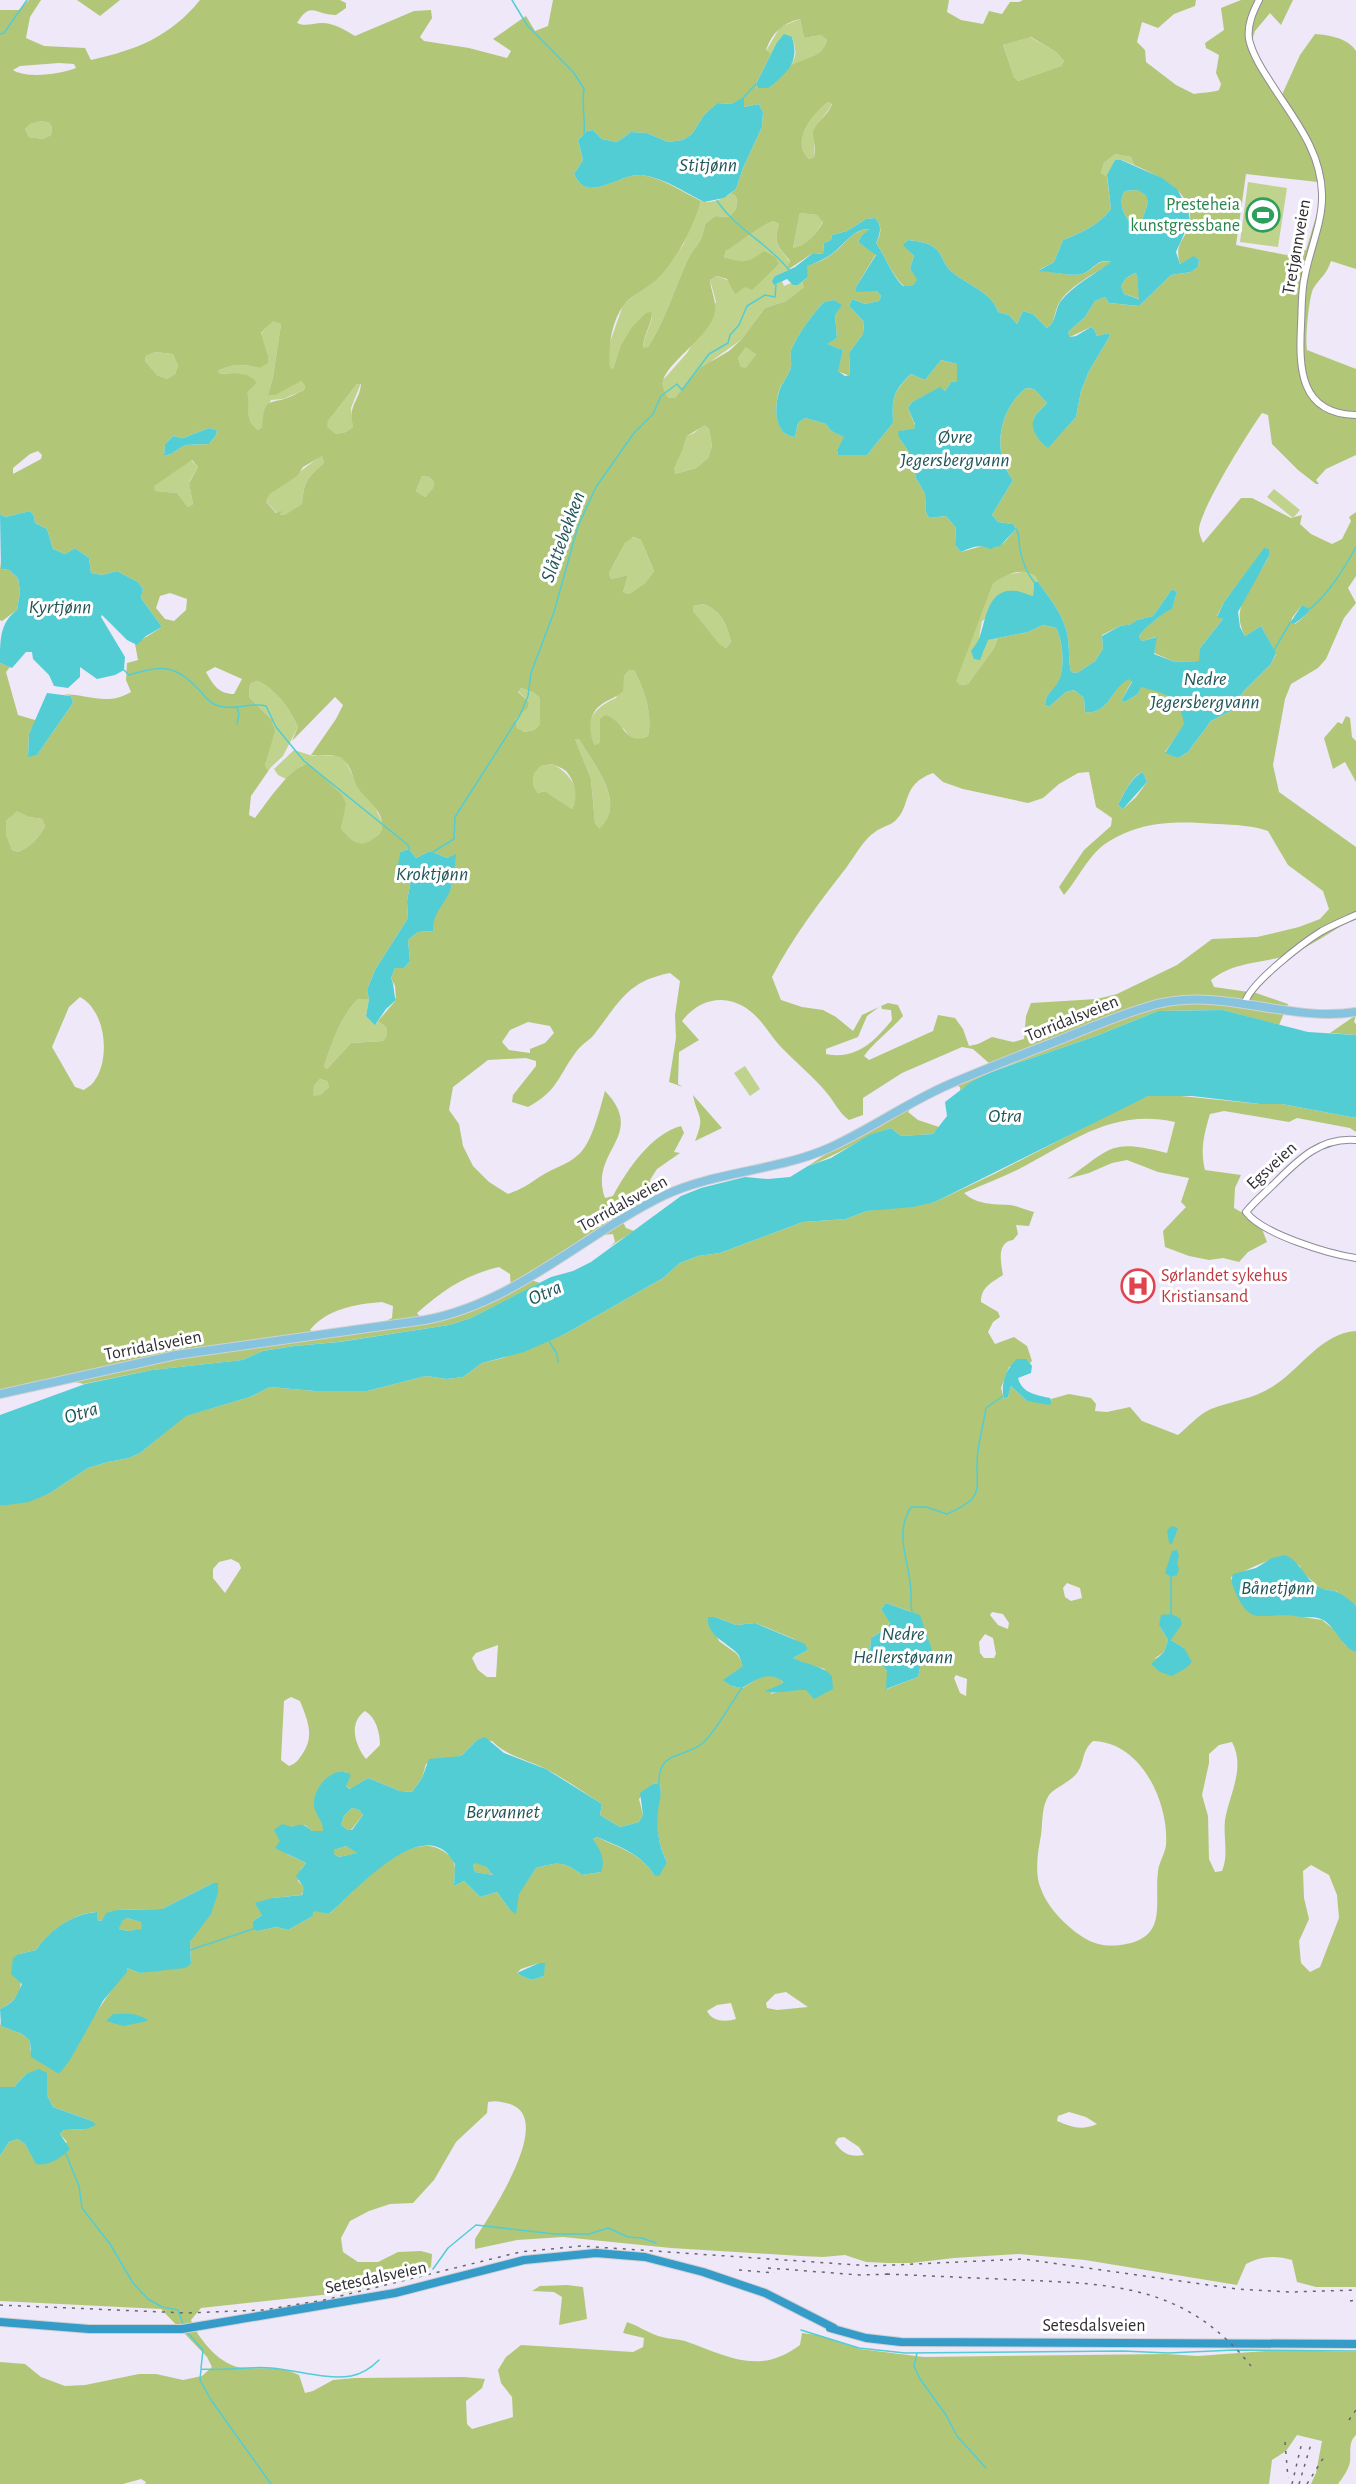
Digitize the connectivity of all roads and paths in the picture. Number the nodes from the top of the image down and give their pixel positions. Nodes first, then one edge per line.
1 (1259, 0) edge
2 (1356, 415) edge
3 (1356, 915) edge
4 (1248, 1004) junction
5 (1356, 1011) edge
6 (1356, 1140) edge
7 (1356, 1258) edge
8 (0, 1394) edge
9 (0, 2322) edge
10 (1356, 2344) edge

1 - 2 street, Tretjønnveien
3 - 4 street
4 - 5 main road, Torridalsveien
4 - 8 main road, Torridalsveien
6 - 7 street, Egsveien
9 - 10 highway, Setesdalsveien

